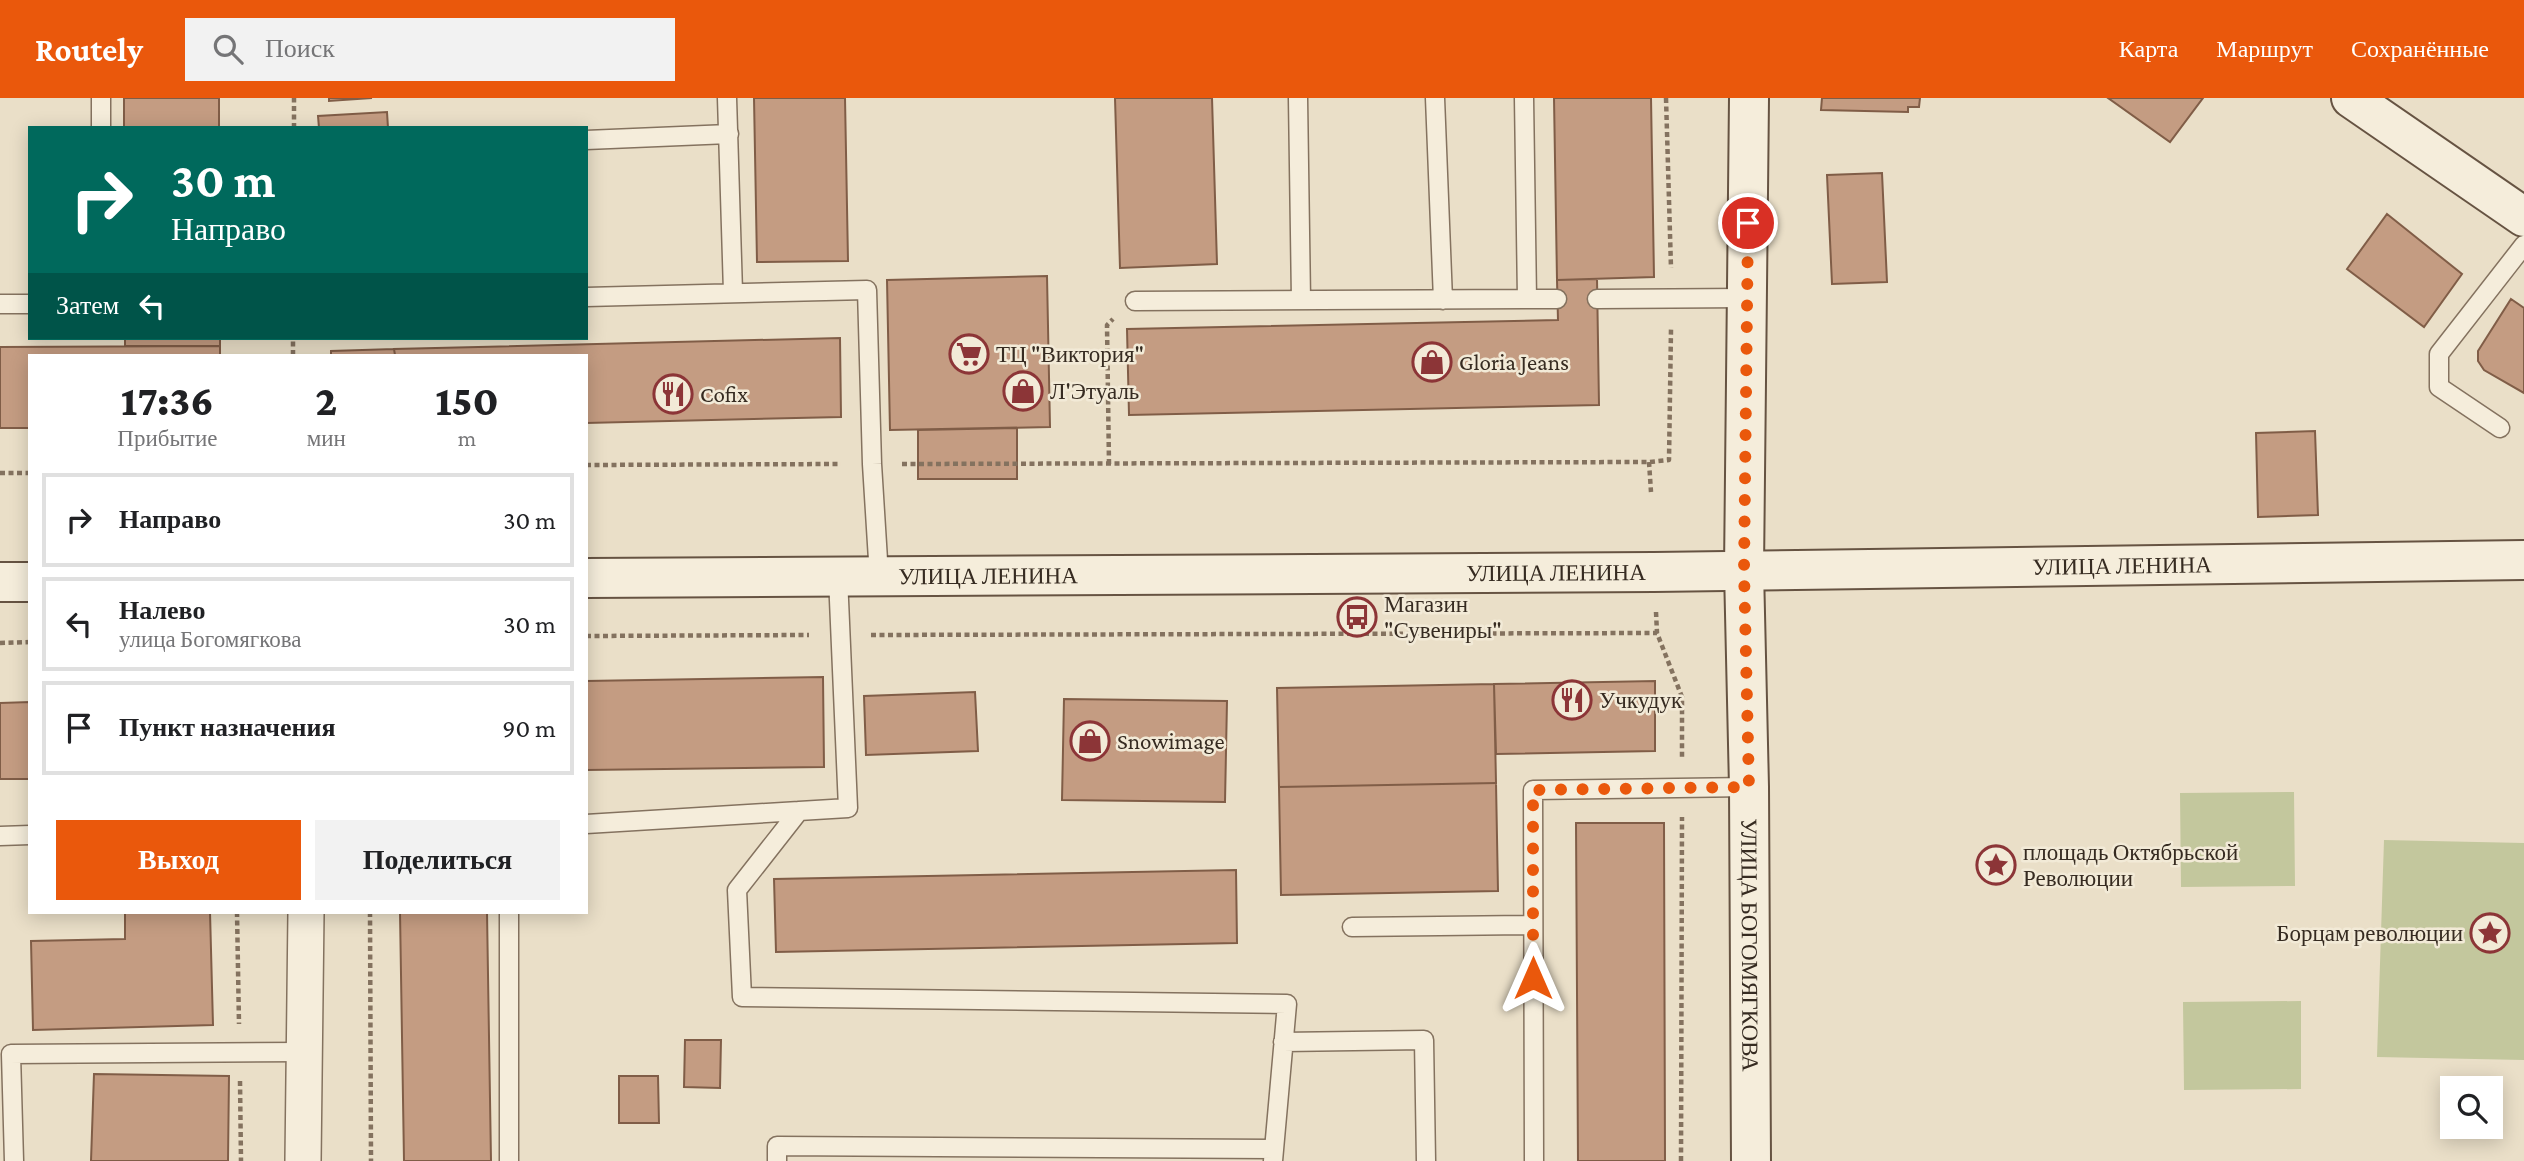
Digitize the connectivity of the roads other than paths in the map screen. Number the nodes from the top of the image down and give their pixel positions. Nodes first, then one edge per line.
1 (101, 98) edge
2 (727, 98) edge
3 (1298, 98) edge
4 (1435, 98) edge
5 (1524, 98) edge
6 (1749, 98) edge
7 (2351, 98) edge
8 (101, 126) edge
9 (729, 134) junction
10 (588, 140) edge
11 (2524, 218) edge
12 (2524, 245) edge
13 (733, 292) junction
14 (588, 297) edge
15 (1747, 298) junction
16 (1527, 299) junction
17 (1558, 299) dead end
18 (1597, 299) dead end
19 (1135, 300) road end
20 (1301, 300) junction
21 (1443, 300) junction
22 (0, 304) edge
23 (28, 304) edge
24 (2500, 428) dead end
25 (2524, 560) edge
26 (1744, 570) junction
27 (838, 576) junction
28 (879, 576) junction
29 (588, 578) edge
30 (0, 582) edge
31 (28, 582) edge
32 (1749, 787) junction
33 (799, 811) junction
34 (588, 824) edge
35 (28, 835) edge
36 (0, 836) edge
37 (306, 914) edge
38 (509, 914) edge
39 (1533, 925) junction
40 (1352, 927) dead end
41 (1283, 1042) junction
42 (304, 1052) junction
43 (1274, 1155) edge
44 (14, 1161) edge
45 (303, 1161) edge
46 (509, 1161) edge
47 (777, 1161) edge
48 (1426, 1161) edge
49 (1534, 1161) edge
50 (1751, 1161) edge

1 - 8 lane
2 - 9 lane
3 - 20 lane
4 - 21 lane
5 - 16 lane
6 - 15 main road, УЛИЦА БОГОМЯГКОВА
7 - 11 main road
9 - 10 lane
9 - 13 lane
12 - 24 lane
13 - 14 lane
13 - 28 lane
15 - 18 lane
15 - 26 main road, УЛИЦА БОГОМЯГКОВА
16 - 17 lane
16 - 21 lane
19 - 20 lane
20 - 21 lane
22 - 23 lane
25 - 26 main road, УЛИЦА ЛЕНИНА
26 - 28 main road, УЛИЦА ЛЕНИНА
26 - 32 main road, УЛИЦА БОГОМЯГКОВА
27 - 28 main road, УЛИЦА ЛЕНИНА
27 - 29 main road, УЛИЦА ЛЕНИНА
27 - 33 lane
30 - 31 main road
32 - 39 lane
32 - 50 main road, УЛИЦА БОГОМЯГКОВА
33 - 34 lane
33 - 41 lane
35 - 36 lane
37 - 42 street
38 - 46 lane
39 - 40 lane
39 - 49 lane
41 - 43 lane
41 - 48 lane
42 - 44 lane
42 - 45 street
43 - 47 lane

